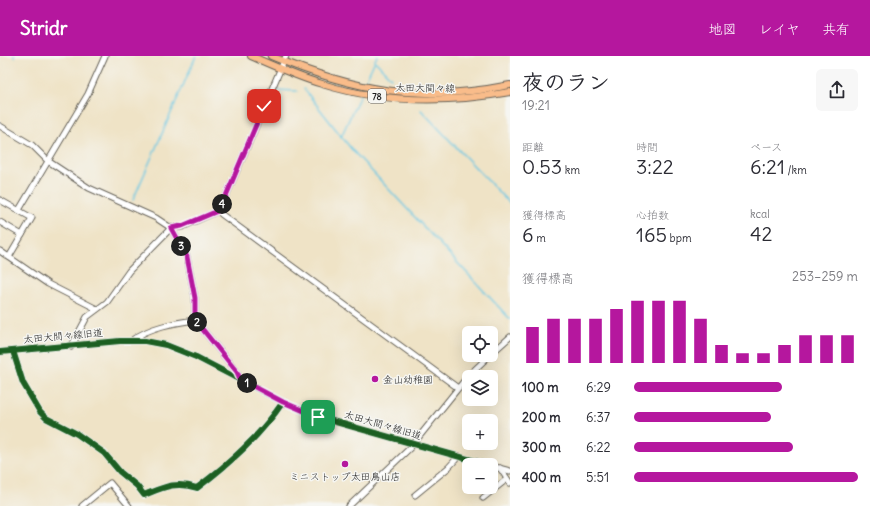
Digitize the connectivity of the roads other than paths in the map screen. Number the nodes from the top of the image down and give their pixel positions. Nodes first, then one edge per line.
1 (105, 56) edge
2 (251, 56) edge
3 (271, 56) edge
4 (285, 59) edge
5 (281, 69) junction
6 (510, 85) edge
7 (510, 92) edge
8 (0, 126) edge
9 (48, 161) junction
10 (0, 200) edge
11 (18, 210) junction
12 (220, 210) junction
13 (0, 222) edge
14 (171, 228) junction
15 (22, 235) junction
16 (0, 251) edge
17 (9, 257) junction
18 (97, 309) junction
19 (195, 320) junction
20 (510, 337) edge
21 (132, 340) junction
22 (71, 347) junction
23 (498, 348) edge
24 (14, 351) junction
25 (0, 352) edge
26 (483, 362) edge
27 (240, 379) junction
28 (458, 388) junction
29 (283, 402) junction
30 (414, 444) junction
31 (459, 456) junction
32 (466, 458) edge
33 (500, 468) joint
34 (510, 471) edge
35 (509, 481) edge
36 (415, 495) dead end
37 (483, 498) dead end
38 (82, 506) edge
39 (129, 506) edge
40 (349, 506) edge

1 - 9 street
2 - 5 main road, 太田大間々線 / 78
3 - 4 main road, 太田大間々線 / 78
4 - 5 street
4 - 6 main road, 太田大間々線 / 78
5 - 7 main road, 太田大間々線 / 78
5 - 12 street
8 - 9 street
9 - 11 street
9 - 14 street
10 - 11 street
11 - 15 street
12 - 14 street
12 - 28 street
13 - 15 street
14 - 18 street
14 - 19 street
15 - 17 street
16 - 17 street
17 - 18 street
18 - 22 street
19 - 21 street
19 - 27 street
20 - 23 street
21 - 22 street, 太田大間々線旧道
21 - 27 street, 太田大間々線旧道
22 - 24 street, 太田大間々線旧道
24 - 25 street, 太田大間々線旧道
24 - 29 street
26 - 28 street
27 - 29 street, 太田大間々線旧道
28 - 30 street
29 - 30 street, 太田大間々線旧道
30 - 31 street, 太田大間々線旧道
30 - 40 street
31 - 32 street, 太田大間々線旧道
31 - 36 street
33 - 34 street, 太田大間々線旧道
33 - 35 street
35 - 37 street
38 - 39 street

